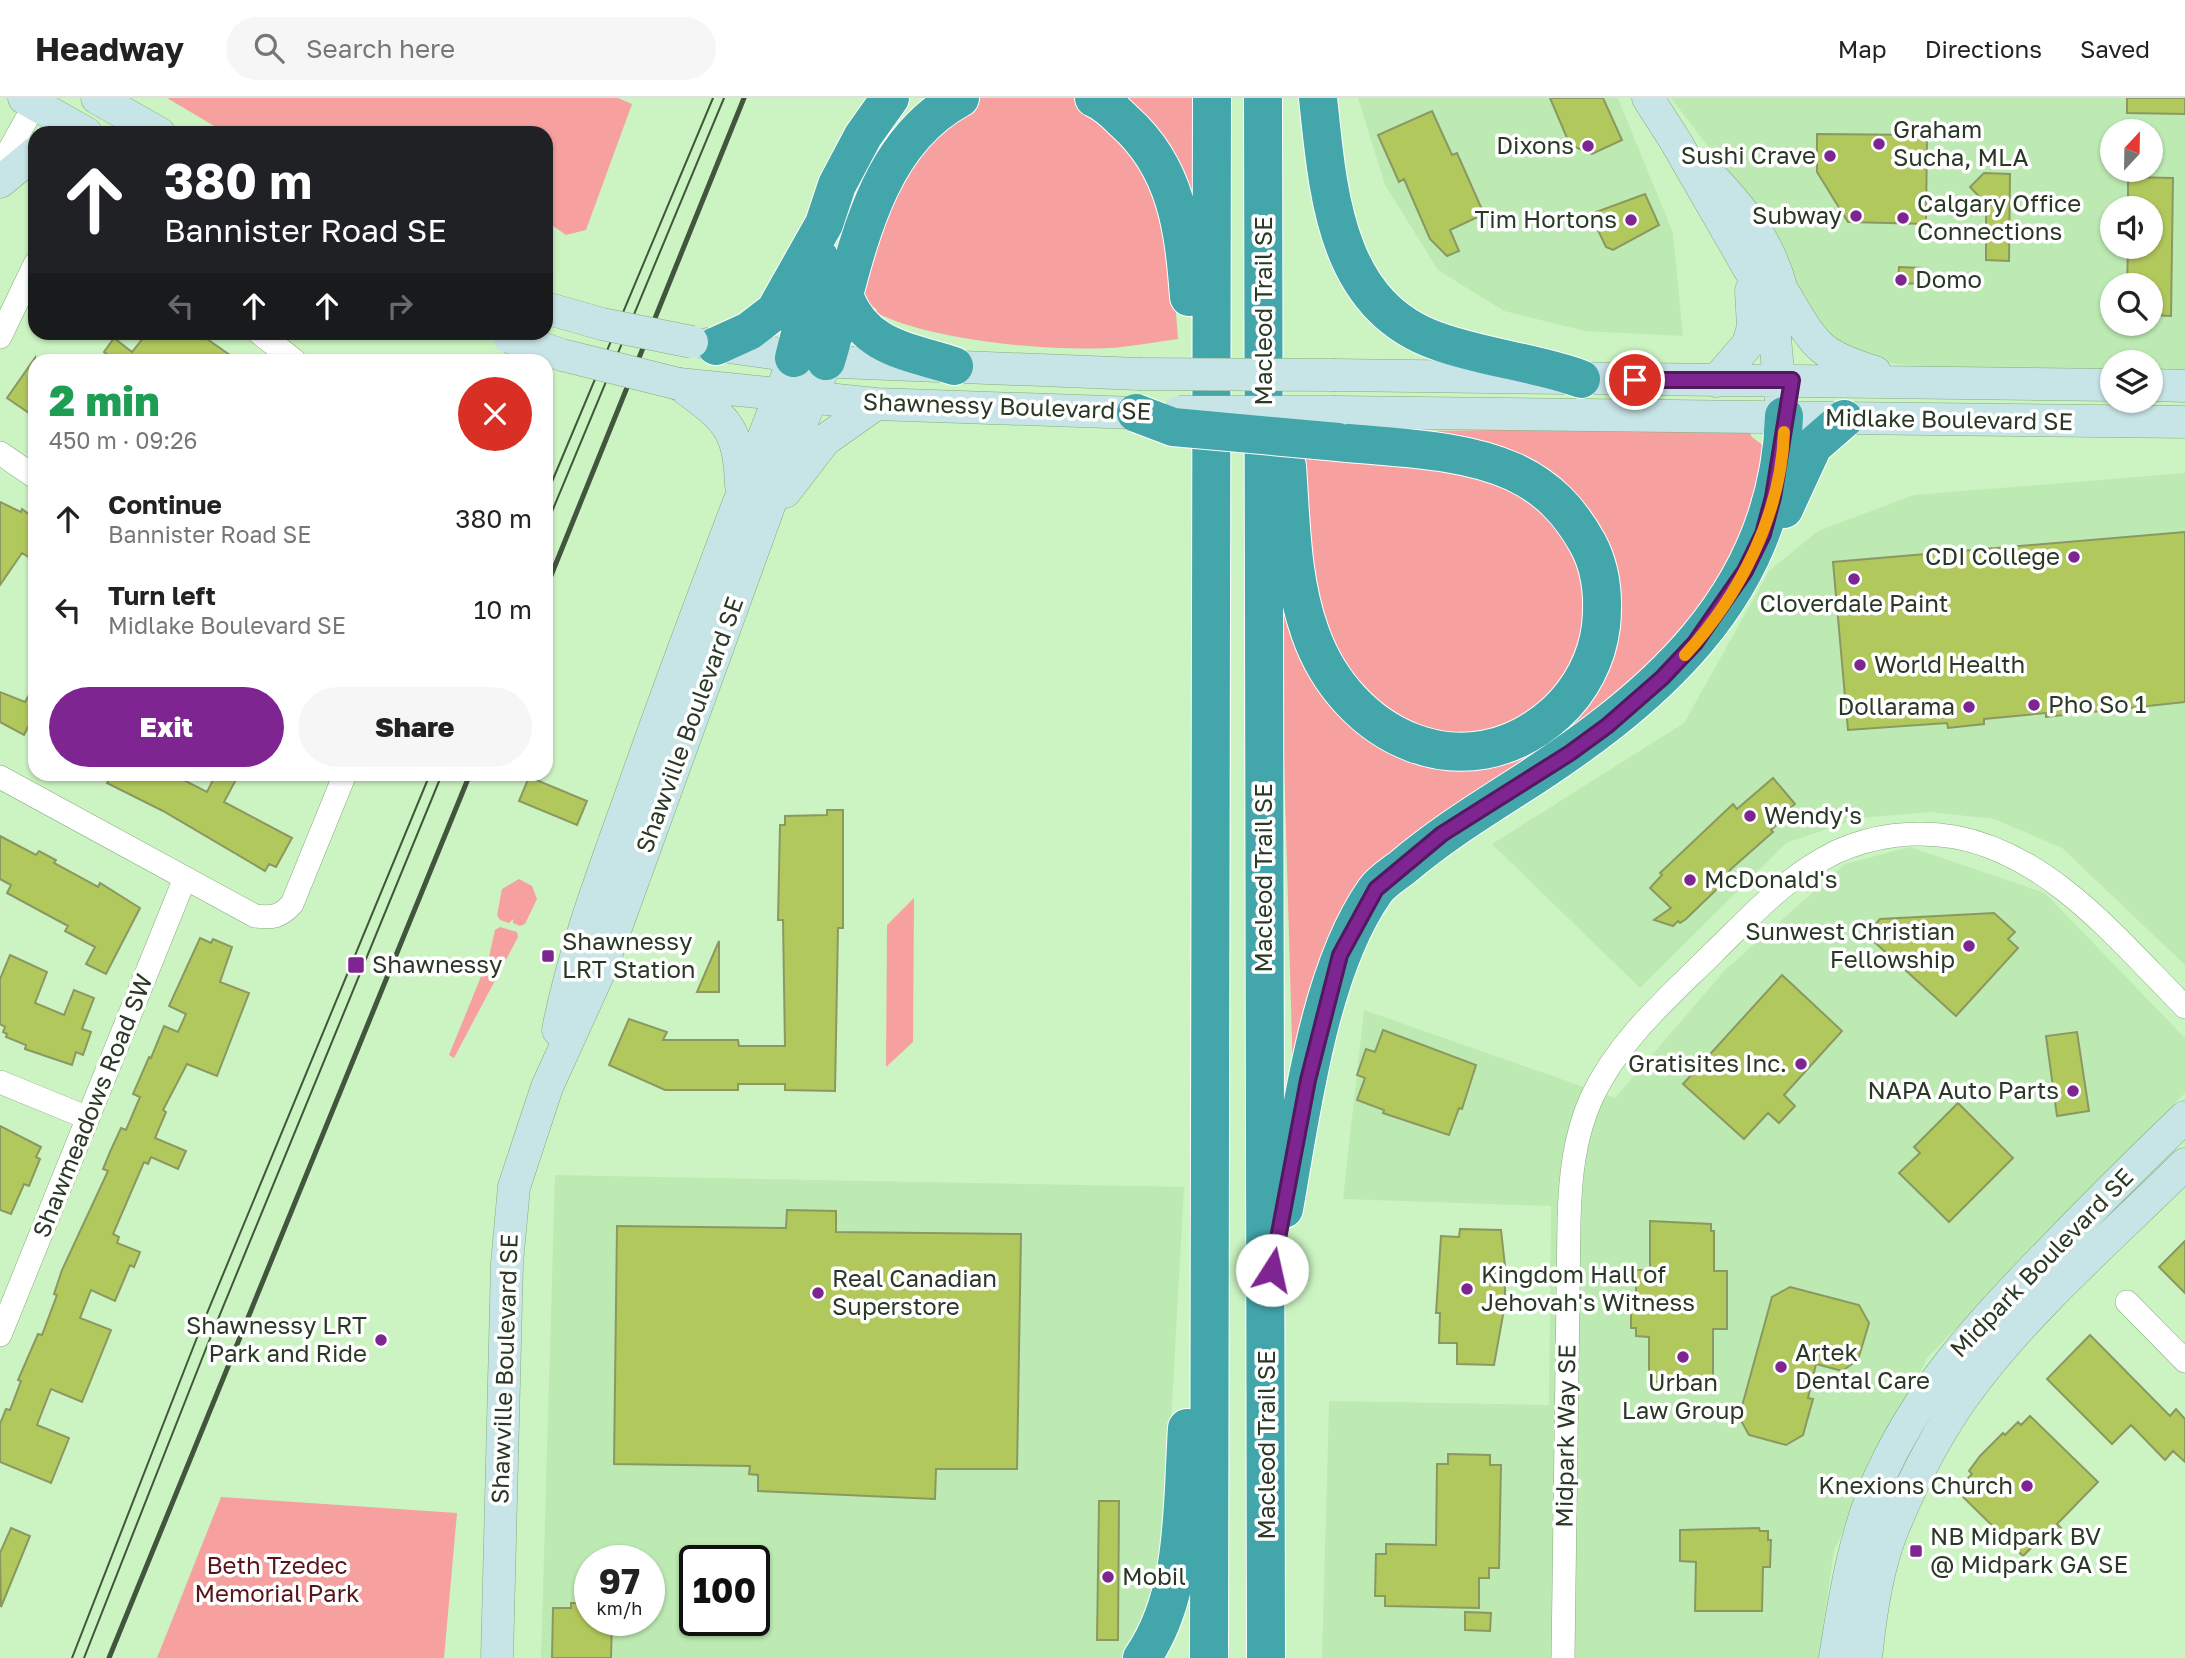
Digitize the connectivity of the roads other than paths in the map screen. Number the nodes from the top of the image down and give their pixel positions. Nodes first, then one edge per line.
1 (97, 98) edge
2 (134, 98) edge
3 (890, 98) edge
4 (960, 98) edge
5 (1094, 98) edge
6 (1212, 98) edge
7 (1263, 98) edge
8 (1318, 98) edge
9 (1648, 98) edge
10 (32, 100) edge
11 (75, 126) edge
12 (147, 126) edge
13 (165, 126) edge
14 (1676, 142) junction
15 (28, 159) edge
16 (0, 167) edge
17 (0, 182) edge
18 (1264, 216) junction
19 (824, 223) junction
20 (1754, 276) junction
21 (28, 279) edge
22 (1782, 290) junction
23 (845, 298) junction
24 (553, 310) edge
25 (0, 337) edge
26 (268, 340) edge
27 (518, 340) edge
28 (704, 344) junction
29 (286, 354) edge
30 (810, 360) junction
31 (954, 366) junction
32 (1335, 375) joint
33 (1581, 379) junction
34 (1716, 381) junction
35 (1914, 383) junction
36 (679, 384) junction
37 (2100, 385) edge
38 (2163, 385) edge
39 (2185, 386) edge
40 (1785, 392) junction
41 (796, 396) junction
42 (876, 404) junction
43 (1136, 413) joint
44 (1843, 419) junction
45 (2185, 422) edge
46 (1337, 427) junction
47 (0, 453) edge
48 (1210, 457) junction
49 (28, 472) edge
50 (741, 490) junction
51 (769, 507) junction
52 (1763, 534) junction
53 (0, 777) edge
54 (342, 781) edge
55 (185, 878) junction
56 (2185, 1007) edge
57 (0, 1083) edge
58 (547, 1087) junction
59 (2185, 1117) edge
60 (88, 1118) junction
61 (2185, 1164) edge
62 (1212, 1225) junction
63 (1267, 1297) junction
64 (2127, 1302) dead end
65 (0, 1335) edge
66 (2185, 1360) edge
67 (497, 1658) edge
68 (1142, 1658) edge
69 (1209, 1658) edge
70 (1266, 1658) edge
71 (1563, 1658) edge
72 (1835, 1658) edge
73 (1866, 1658) edge

1 - 12 street
2 - 13 street
3 - 19 highway
4 - 23 highway
5 - 48 highway
6 - 48 highway
7 - 18 highway, Macleod Trail SE
8 - 33 highway
9 - 14 street
10 - 11 street
10 - 16 street
14 - 20 street
14 - 22 street
15 - 17 street
18 - 46 highway
18 - 63 highway, Macleod Trail SE
19 - 28 highway
19 - 30 highway
20 - 34 street
20 - 40 street
21 - 25 street
22 - 35 street
22 - 40 street
23 - 30 highway
23 - 31 highway
24 - 28 street, Shawnessy Boulevard SE, bridge
26 - 29 street
27 - 36 street, bridge
28 - 30 street, Shawnessy Boulevard SE
30 - 31 street, Shawnessy Boulevard SE
30 - 41 street, Shawville Boulevard SE
31 - 32 street, Shawnessy Boulevard SE, bridge
32 - 33 street, Midlake Boulevard SE
33 - 34 street, Midlake Boulevard SE
34 - 40 street, Midlake Boulevard SE
35 - 37 street, Midlake Boulevard SE
35 - 40 street, Midlake Boulevard SE
36 - 41 street, Shawnessy Boulevard SE
36 - 50 street
38 - 39 street
40 - 44 street, Midlake Boulevard SE
40 - 46 street, Midlake Boulevard SE
40 - 52 highway
41 - 42 street, Shawnessy Boulevard SE
41 - 50 street, Shawville Boulevard SE
41 - 51 street, Shawville Boulevard SE
42 - 43 street, Shawnessy Boulevard SE
42 - 51 street
43 - 46 highway, bridge
44 - 45 street, Midlake Boulevard SE
44 - 52 highway
47 - 49 street
48 - 62 highway
50 - 58 street, Shawville Boulevard SE
51 - 58 street, Shawville Boulevard SE
52 - 63 highway
53 - 55 street
54 - 55 street
55 - 60 street, Shawmeadows Road SW
56 - 71 street, Midpark Way SE
57 - 60 street
58 - 67 street, Shawville Boulevard SE
59 - 72 street, Midpark Boulevard SE
60 - 65 street, Shawmeadows Road SW
61 - 73 street, Midpark Boulevard SE
62 - 68 highway
62 - 69 highway
63 - 70 highway, Macleod Trail SE
64 - 66 street

